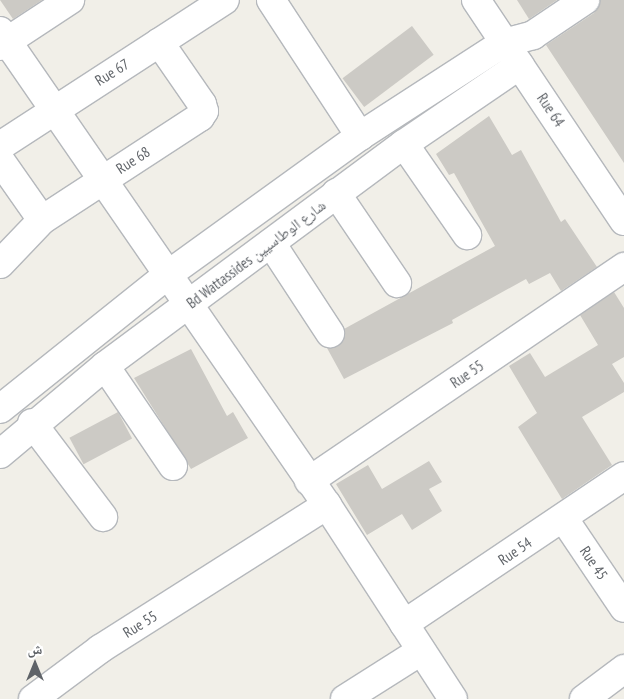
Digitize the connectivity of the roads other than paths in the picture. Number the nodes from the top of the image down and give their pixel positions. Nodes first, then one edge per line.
1 (70, 0) edge
2 (225, 0) edge
3 (270, 0) edge
4 (476, 0) edge
5 (585, 0) edge
6 (533, 35) junction
7 (2, 39) edge
8 (159, 42) junction
9 (504, 43) junction
10 (520, 65) junction
11 (54, 108) junction
12 (360, 136) junction
13 (404, 144) junction
14 (0, 146) edge
15 (0, 160) edge
16 (103, 179) junction
17 (336, 194) junction
18 (42, 220) junction
19 (624, 221) edge
20 (467, 236) dead end
21 (271, 243) junction
22 (0, 264) edge
23 (624, 267) edge
24 (166, 276) junction
25 (397, 283) dead end
26 (187, 306) junction
27 (330, 333) dead end
28 (105, 366) junction
29 (0, 408) edge
30 (32, 424) junction
31 (0, 454) edge
32 (173, 466) dead end
33 (624, 476) edge
34 (309, 482) junction
35 (327, 506) junction
36 (103, 517) dead end
37 (564, 519) junction
38 (624, 608) edge
39 (404, 624) junction
40 (421, 652) junction
41 (624, 669) edge
42 (33, 699) edge
43 (345, 699) edge
44 (453, 699) edge
45 (584, 699) edge

1 - 7 street
2 - 8 street, Rue 67
3 - 12 street
4 - 9 street, Rue 64
5 - 6 street
6 - 9 street
6 - 10 street
7 - 11 street
8 - 11 street, Rue 67
8 - 16 street, Rue 68
9 - 10 street, Rue 64
9 - 12 street
10 - 13 street, Bd Wattassides شارع الوطاسيين
10 - 19 street, Rue 64
11 - 14 street, Rue 67
11 - 16 street
12 - 24 street
13 - 17 street, Bd Wattassides شارع الوطاسيين
13 - 20 street
15 - 18 street
16 - 18 street, Rue 68
16 - 24 street
17 - 21 street, Bd Wattassides شارع الوطاسيين
17 - 25 street
18 - 22 street, Rue 68
21 - 26 street, Bd Wattassides شارع الوطاسيين
21 - 27 street
23 - 34 street, Rue 55
24 - 26 street
24 - 29 street
26 - 28 street, Bd Wattassides شارع الوطاسيين
26 - 34 street
28 - 30 street, Bd Wattassides شارع الوطاسيين
28 - 32 street
30 - 31 street, Bd Wattassides شارع الوطاسيين
30 - 36 street
33 - 37 street, Rue 54
34 - 35 street
35 - 39 street
35 - 42 street, Rue 55
37 - 38 street, Rue 45
37 - 39 street, Rue 54
39 - 40 street
40 - 43 street
40 - 44 street
41 - 45 street

